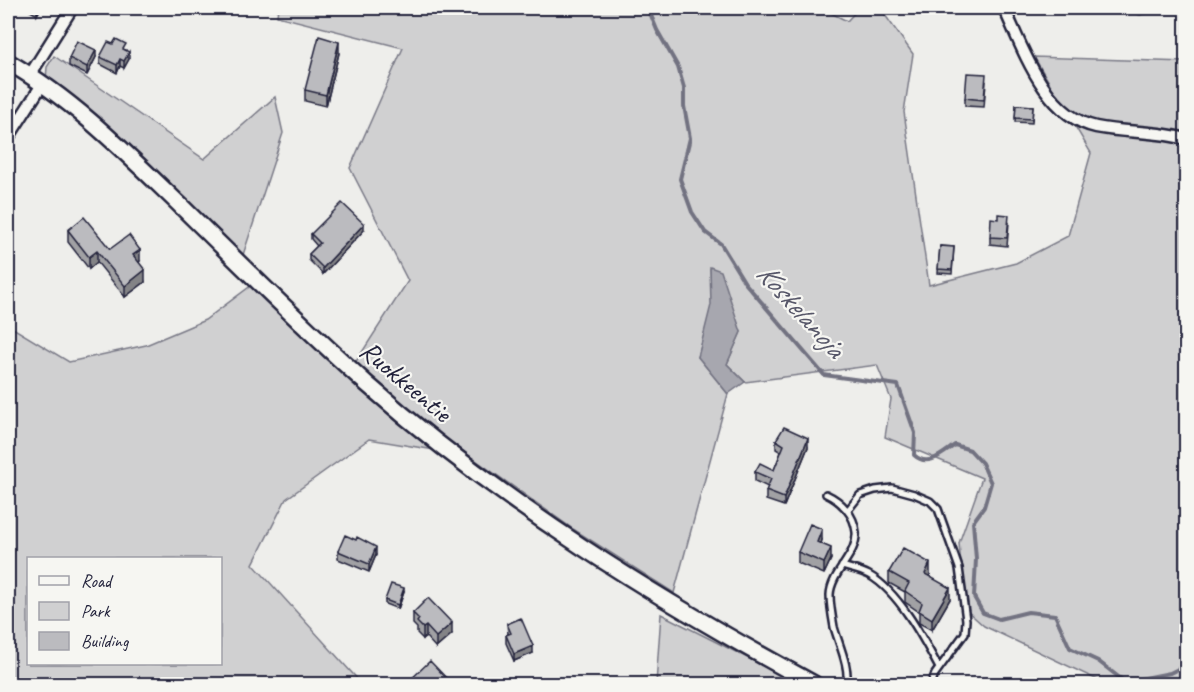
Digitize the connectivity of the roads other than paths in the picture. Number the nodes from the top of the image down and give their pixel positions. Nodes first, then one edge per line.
1 (72, 8) edge
2 (1004, 8) edge
3 (8, 62) edge
4 (36, 79) junction
5 (8, 138) edge
6 (1186, 139) edge
7 (826, 494) dead end
8 (848, 510) junction
9 (842, 566) junction
10 (939, 668) junction
11 (814, 684) edge
12 (846, 684) edge
13 (932, 684) edge

1 - 4 street
2 - 6 street
3 - 4 street, Ruokkeentie
4 - 5 street
4 - 11 street, Ruokkeentie
7 - 8 lane
8 - 9 lane
8 - 10 lane
9 - 10 lane
9 - 12 lane
10 - 13 lane

